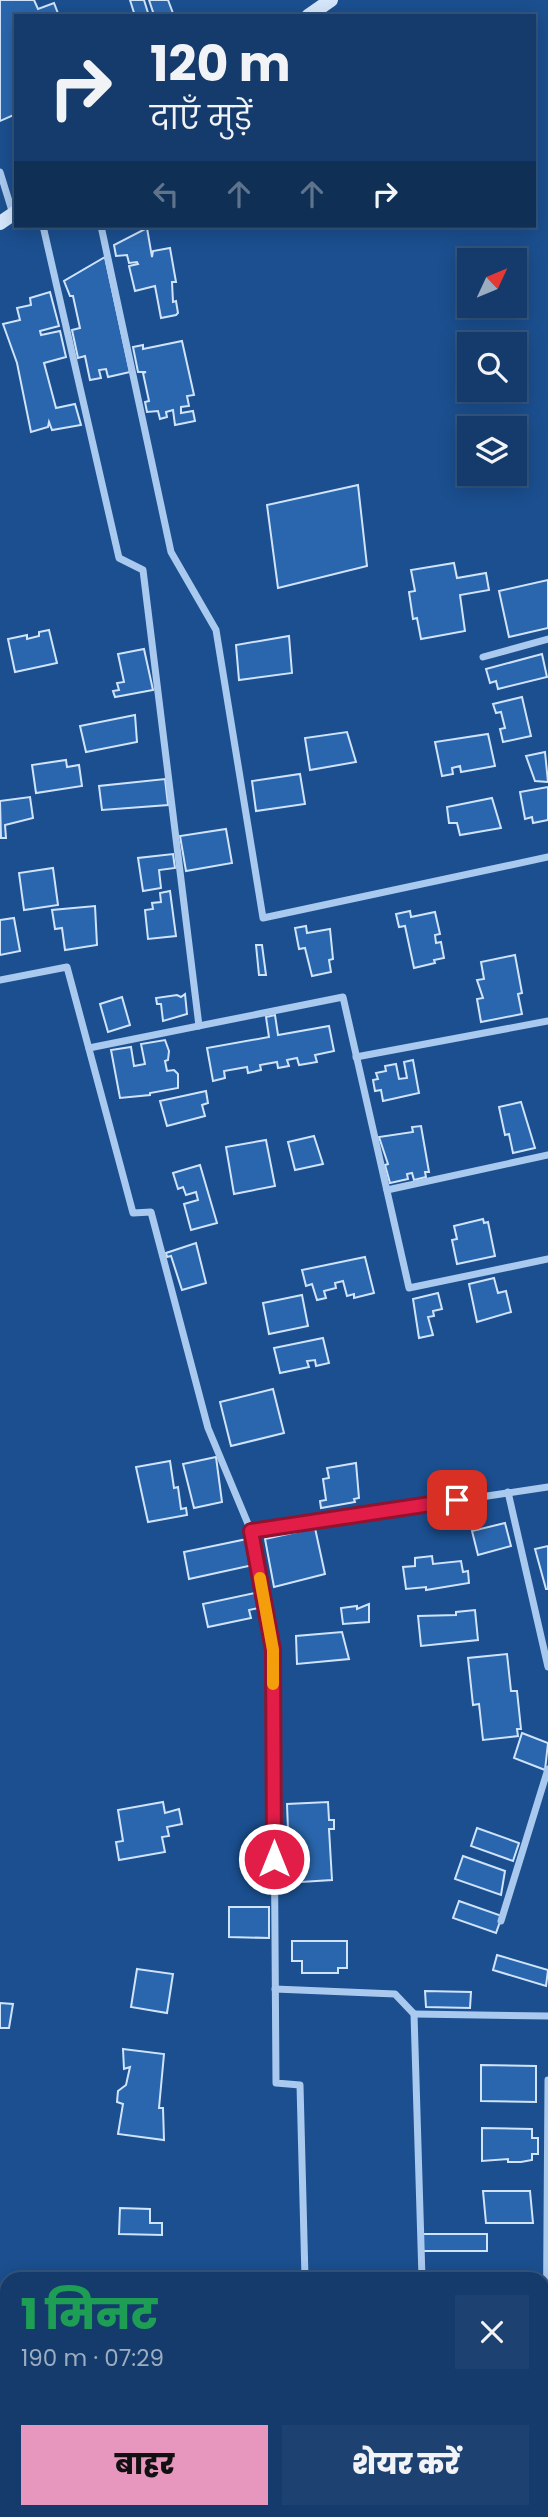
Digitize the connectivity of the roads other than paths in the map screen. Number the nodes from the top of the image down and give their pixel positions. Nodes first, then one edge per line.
1 (331, 0) edge
2 (311, 14) edge
3 (0, 172) edge
4 (14, 213) edge
5 (0, 223) edge
6 (43, 228) edge
7 (102, 228) edge
8 (548, 639) edge
9 (484, 657) dead end
10 (548, 857) edge
11 (0, 980) edge
12 (548, 1021) edge
13 (199, 1026) junction
14 (89, 1048) junction
15 (356, 1056) junction
16 (548, 1155) edge
17 (387, 1190) junction
18 (548, 1259) edge
19 (548, 1488) edge
20 (508, 1492) junction
21 (251, 1531) junction
22 (548, 1667) edge
23 (548, 1769) edge
24 (501, 1921) dead end
25 (275, 1989) junction
26 (414, 2014) junction
27 (548, 2016) edge
28 (548, 2080) edge
29 (305, 2272) edge
30 (422, 2272) edge
31 (547, 2272) edge

1 - 2 main road
3 - 4 street
4 - 5 main road
6 - 13 street
7 - 10 street
8 - 9 street
11 - 14 street
12 - 15 street
13 - 14 street
13 - 15 street
14 - 21 street
15 - 17 street
16 - 17 street
17 - 18 street
19 - 20 street
20 - 21 street
20 - 22 street
21 - 25 street
23 - 24 street
25 - 26 street
25 - 29 street
26 - 27 street
26 - 30 street
28 - 31 street

